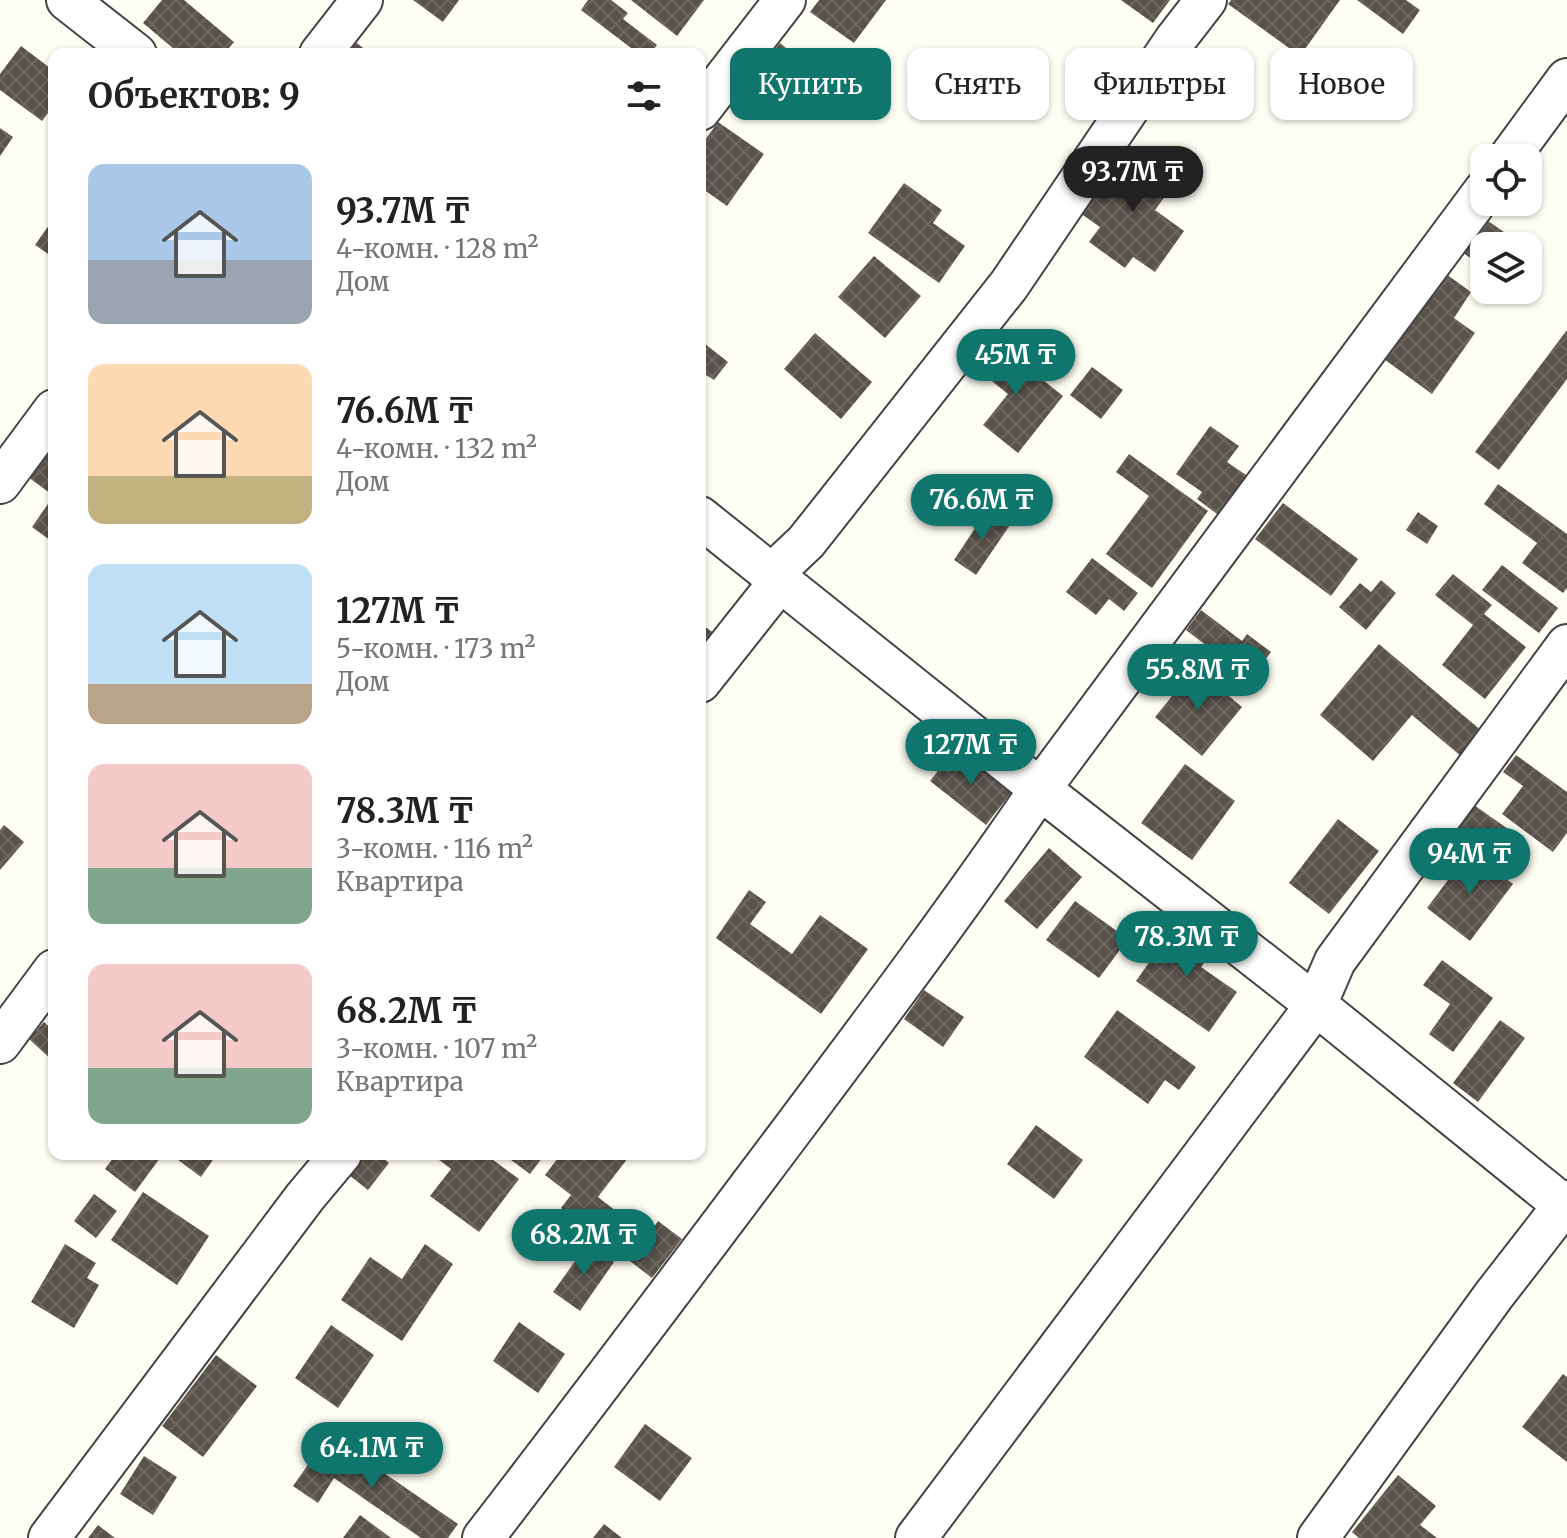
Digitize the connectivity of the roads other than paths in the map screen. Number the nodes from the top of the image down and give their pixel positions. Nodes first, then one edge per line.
1 (67, 0) edge
2 (362, 0) edge
3 (785, 0) edge
4 (1206, 0) edge
5 (128, 48) edge
6 (325, 48) edge
7 (1567, 79) edge
8 (706, 102) edge
9 (1519, 144) edge
10 (1470, 210) edge
11 (48, 418) edge
12 (0, 483) edge
13 (706, 522) edge
14 (776, 578) junction
15 (1567, 645) edge
16 (706, 674) edge
17 (1040, 789) junction
18 (48, 978) edge
19 (1316, 1005) junction
20 (0, 1043) edge
21 (336, 1160) edge
22 (1566, 1205) edge
23 (49, 1538) edge
24 (483, 1538) edge
25 (916, 1538) edge
26 (1318, 1538) edge

1 - 5 street
2 - 6 street
3 - 8 street
4 - 14 street
7 - 9 street
10 - 17 street
11 - 12 street
13 - 14 street
14 - 16 street
14 - 17 street
15 - 19 street
17 - 19 street
17 - 24 street
18 - 20 street
19 - 22 street
19 - 25 street
21 - 23 street
22 - 26 street

